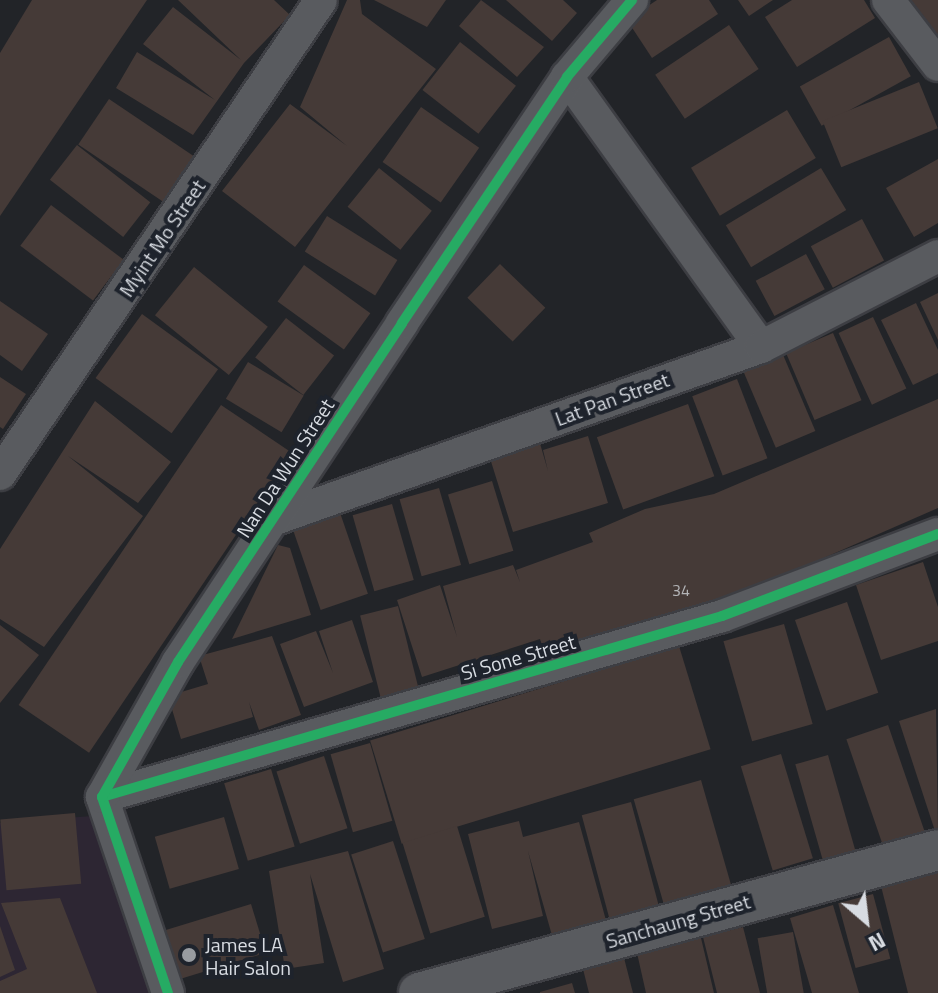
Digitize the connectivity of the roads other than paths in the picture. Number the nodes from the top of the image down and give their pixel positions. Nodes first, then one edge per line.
1 (321, 0) edge
2 (632, 0) edge
3 (888, 0) edge
4 (938, 65) edge
5 (567, 77) junction
6 (938, 256) edge
7 (761, 347) junction
8 (0, 474) edge
9 (275, 519) junction
10 (938, 534) edge
11 (102, 797) junction
12 (938, 850) edge
13 (168, 993) edge
14 (419, 993) edge

1 - 8 street, Myint Mo Street
2 - 5 street, Nan Da Wun Street
3 - 4 street
5 - 7 street
5 - 9 street, Nan Da Wun Street
6 - 7 street, Lat Pan Street
7 - 9 street, Lat Pan Street
9 - 11 street, Nan Da Wun Street
10 - 11 street, Si Sone Street
11 - 13 street
12 - 14 street, Sanchaung Street

